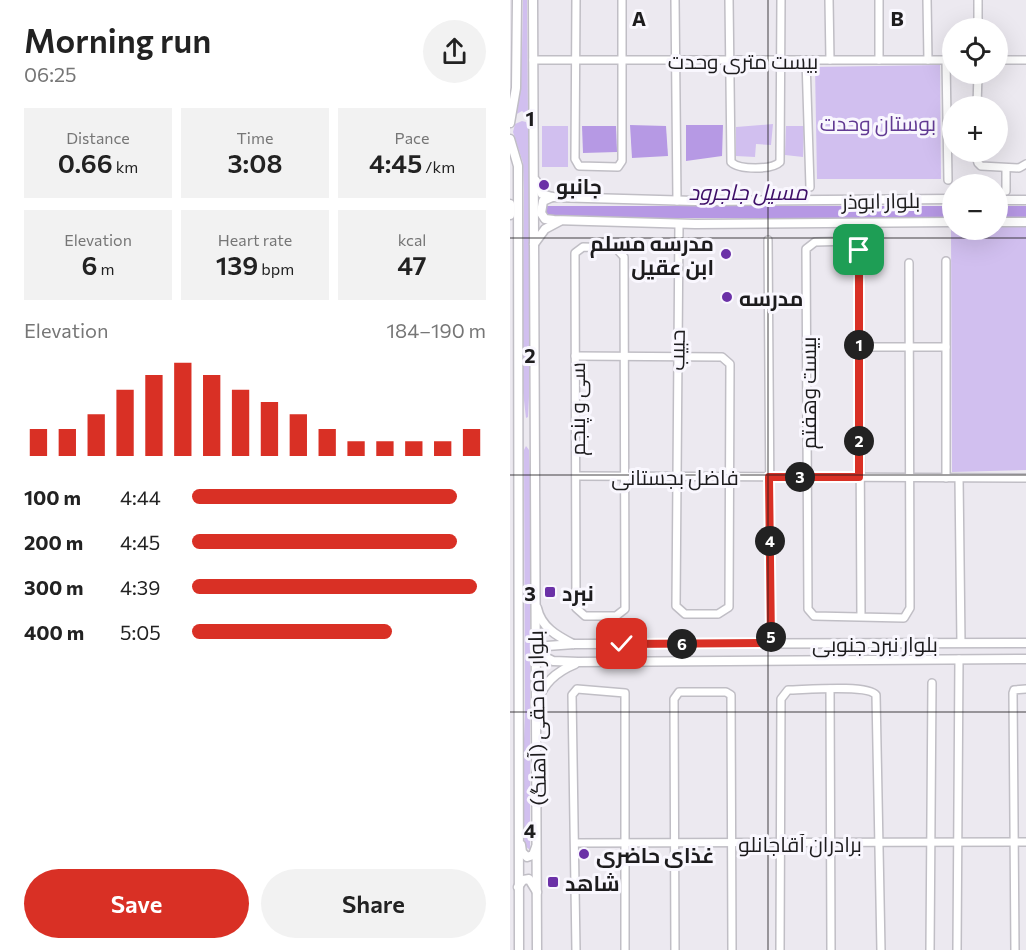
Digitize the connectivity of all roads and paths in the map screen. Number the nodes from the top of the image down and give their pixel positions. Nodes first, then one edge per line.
1 (517, 0) edge
2 (533, 0) edge
3 (576, 0) edge
4 (622, 0) edge
5 (675, 0) edge
6 (729, 0) edge
7 (781, 0) edge
8 (830, 0) edge
9 (879, 0) edge
10 (927, 0) edge
11 (978, 0) edge
12 (978, 18) edge
13 (533, 60) junction
14 (576, 60) junction
15 (623, 60) junction
16 (675, 60) junction
17 (729, 60) junction
18 (781, 60) junction
19 (806, 60) junction
20 (830, 60) junction
21 (879, 60) junction
22 (927, 60) junction
23 (942, 60) edge
24 (1008, 60) edge
25 (1026, 60) edge
26 (949, 84) edge
27 (510, 123) edge
28 (510, 139) edge
29 (979, 162) edge
30 (1026, 164) edge
31 (1006, 168) junction
32 (948, 174) edge
33 (1006, 174) edge
34 (534, 176) junction
35 (810, 187) dead end
36 (514, 189) edge
37 (552, 197) junction
38 (942, 199) edge
39 (1008, 200) edge
40 (1026, 200) edge
41 (677, 201) junction
42 (510, 204) edge
43 (510, 215) edge
44 (561, 220) junction
45 (942, 222) edge
46 (1008, 222) edge
47 (1026, 222) edge
48 (679, 224) junction
49 (510, 226) edge
50 (768, 240) dead end
51 (518, 244) junction
52 (534, 245) junction
53 (946, 261) dead end
54 (909, 263) dead end
55 (859, 347) junction
56 (909, 347) junction
57 (946, 347) junction
58 (575, 356) junction
59 (626, 356) junction
60 (676, 356) junction
61 (518, 395) junction
62 (535, 415) junction
63 (516, 448) junction
64 (535, 472) junction
65 (576, 476) junction
66 (626, 476) junction
67 (676, 476) junction
68 (729, 477) junction
69 (769, 477) junction
70 (808, 477) junction
71 (859, 477) junction
72 (909, 477) junction
73 (946, 478) junction
74 (959, 478) junction
75 (1026, 478) edge
76 (535, 597) junction
77 (516, 609) junction
78 (861, 615) junction
79 (510, 632) edge
80 (771, 643) junction
81 (961, 643) junction
82 (1026, 643) edge
83 (574, 644) junction
84 (959, 659) junction
85 (1026, 659) edge
86 (578, 662) junction
87 (932, 683) dead end
88 (510, 686) edge
89 (830, 689) junction
90 (1026, 689) edge
91 (536, 709) junction
92 (518, 717) junction
93 (518, 821) junction
94 (538, 842) junction
95 (1013, 842) junction
96 (1026, 842) edge
97 (574, 843) junction
98 (626, 843) junction
99 (674, 843) junction
100 (732, 843) junction
101 (780, 843) junction
102 (831, 843) junction
103 (879, 843) junction
104 (929, 843) junction
105 (959, 843) junction
106 (518, 887) junction
107 (537, 892) junction
108 (519, 950) edge
109 (537, 950) edge
110 (576, 950) edge
111 (625, 950) edge
112 (675, 950) edge
113 (732, 950) edge
114 (780, 950) edge
115 (831, 950) edge
116 (881, 950) edge
117 (930, 950) edge
118 (957, 950) edge
119 (1015, 950) edge

1 - 27 main road
2 - 13 main road
3 - 14 street
4 - 15 street
5 - 16 street
6 - 17 street
7 - 18 street
8 - 20 street
9 - 21 street
10 - 22 street
11 - 12 street
13 - 14 street, بیست متری وحدت
13 - 34 main road
14 - 15 street, بیست متری وحدت
14 - 15 street
15 - 16 street, بیست متری وحدت
16 - 17 street, بیست متری وحدت
16 - 41 street
17 - 18 street, بیست متری وحدت
17 - 18 street
18 - 19 street, بیست متری وحدت
19 - 20 street, بیست متری وحدت
19 - 35 street
20 - 21 street, بیست متری وحدت
21 - 22 street, بیست متری وحدت
22 - 23 street, بیست متری وحدت
24 - 25 street
26 - 32 street
28 - 36 main road
29 - 31 street
30 - 31 street
31 - 33 street
34 - 37 main road
34 - 52 main road, بلوار ده حقی (آهنگ)
36 - 51 main road, بلوار ده حقی (آهنگ)
37 - 41 main road, بلوار ابوذر
37 - 44 main road, بلوار ابوذر
38 - 41 main road, بلوار ابوذر
39 - 40 main road
42 - 43 main road
44 - 48 main road, بلوار ابوذر
44 - 52 main road
45 - 48 main road, بلوار ابوذر
46 - 47 main road
48 - 60 street, حبیب
49 - 51 main road
50 - 69 street
51 - 61 main road, بلوار ده حقی (آهنگ)
52 - 62 main road, بلوار ده حقی (آهنگ)
53 - 57 street
54 - 56 street
55 - 56 street
55 - 70 street, بیست وهفتم
55 - 71 street
56 - 57 street
56 - 72 street
57 - 73 street
58 - 59 street
58 - 59 street, سی و پنجم
58 - 65 street, سی و پنجم
59 - 60 street
59 - 66 street
60 - 67 street, حبیب
60 - 68 street
61 - 62 main road
61 - 63 main road, بلوار ده حقی (آهنگ)
62 - 64 main road, بلوار ده حقی (آهنگ)
63 - 64 main road
63 - 77 main road, بلوار ده حقی (آهنگ)
64 - 76 main road, بلوار ده حقی (آهنگ)
65 - 66 street, فاضل بجستانی
65 - 66 street, سی و پنجم
66 - 67 street, فاضل بجستانی
67 - 68 street, فاضل بجستانی
67 - 68 street, حبیب
68 - 69 street, فاضل بجستانی
69 - 70 street, فاضل بجستانی
69 - 80 street
70 - 71 street, فاضل بجستانی
70 - 78 street
71 - 72 street, فاضل بجستانی
71 - 78 street
72 - 73 street, فاضل بجستانی
72 - 78 street
73 - 74 street, فاضل بجستانی
74 - 75 street, فاضل بجستانی
74 - 81 street
76 - 83 main road
76 - 91 main road, بلوار ده حقی (آهنگ)
77 - 79 main road
77 - 92 main road, بلوار ده حقی (آهنگ)
80 - 81 main road, بلوار نبرد جنوبی
80 - 83 main road, بلوار نبرد جنوبی
81 - 82 main road, بلوار نبرد جنوبی
83 - 86 main road, بلوار نبرد جنوبی
84 - 85 main road, بلوار نبرد جنوبی
84 - 86 main road, بلوار نبرد جنوبی
84 - 105 street
86 - 91 main road
87 - 104 street
88 - 92 main road
89 - 101 street
89 - 102 street
89 - 103 street
90 - 95 street
91 - 94 main road, بلوار ده حقی (آهنگ)
92 - 93 main road, بلوار ده حقی (آهنگ)
93 - 94 main road
93 - 106 main road, بلوار ده حقی (آهنگ)
94 - 107 main road, بلوار ده حقی (آهنگ)
95 - 96 street, برادران آقاجانلو
95 - 105 street, برادران آقاجانلو
95 - 119 street
97 - 98 street, برادران آقاجانلو
97 - 98 street
97 - 110 street
98 - 99 street, برادران آقاجانلو
98 - 111 street
99 - 100 street, برادران آقاجانلو
99 - 100 street
99 - 112 street
100 - 101 street, برادران آقاجانلو
100 - 113 street
101 - 102 street, برادران آقاجانلو
101 - 114 street
102 - 103 street, برادران آقاجانلو
102 - 115 street
103 - 104 street, برادران آقاجانلو
103 - 116 street
104 - 105 street, برادران آقاجانلو
104 - 117 street
105 - 118 street
106 - 107 main road
106 - 108 main road, بلوار ده حقی (آهنگ)
107 - 109 main road, بلوار ده حقی (آهنگ)

